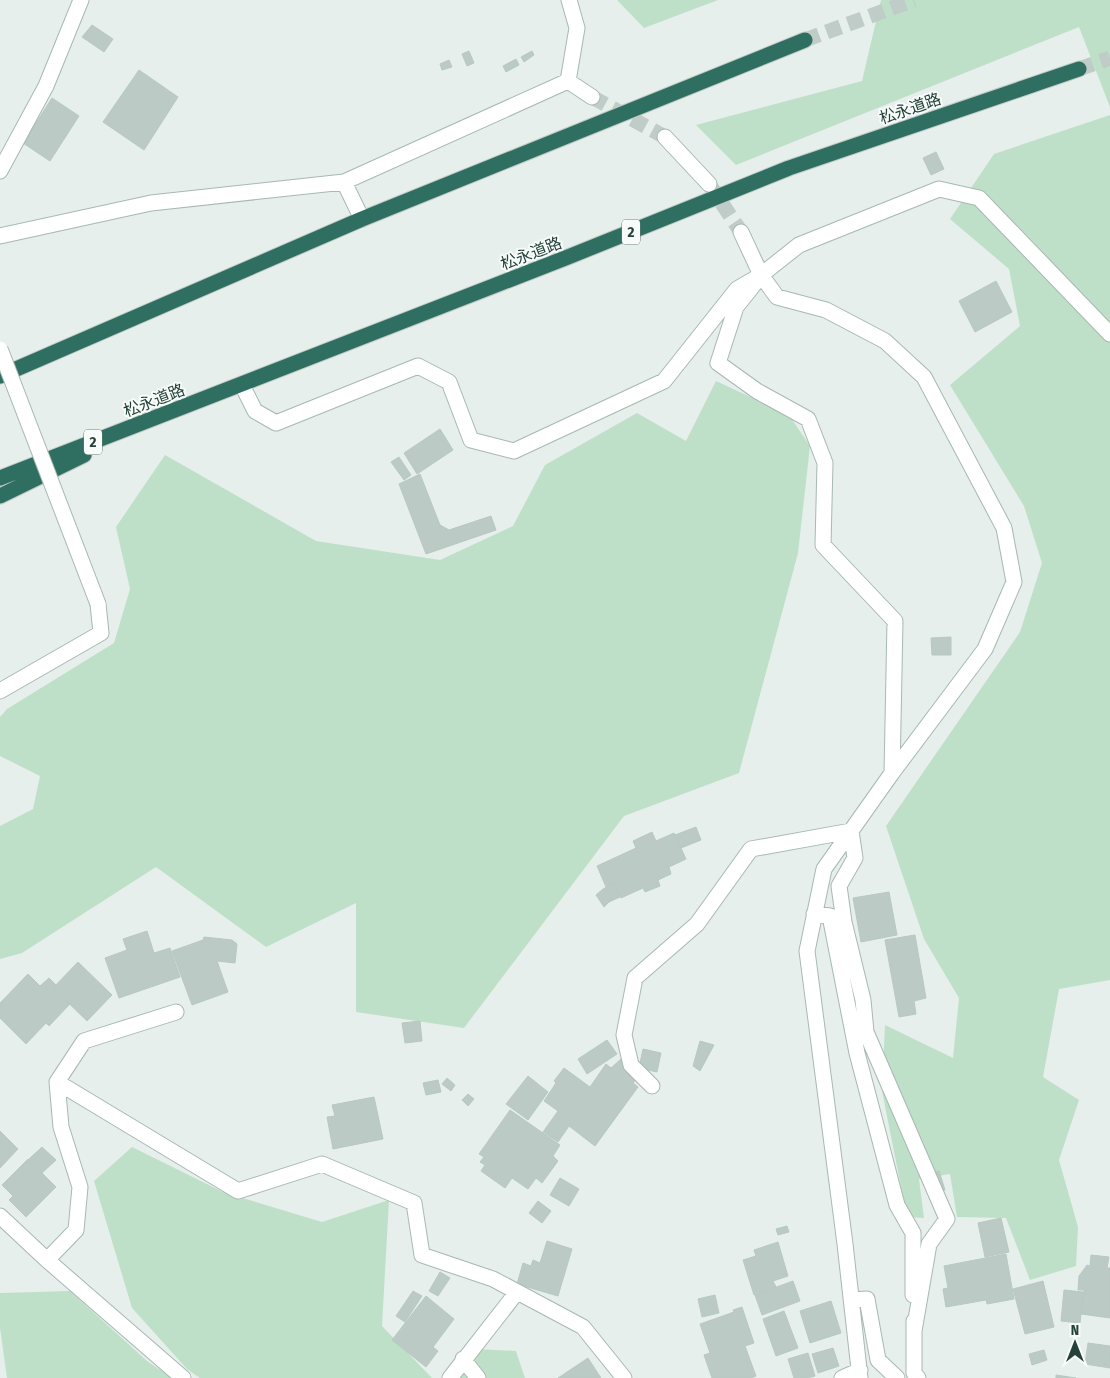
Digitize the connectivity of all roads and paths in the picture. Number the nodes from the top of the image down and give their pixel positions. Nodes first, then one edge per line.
1 (81, 0) edge
2 (568, 0) edge
3 (806, 40) tunnel mouth
4 (1079, 69) tunnel mouth
5 (568, 81) junction
6 (592, 97) tunnel mouth
7 (665, 137) tunnel mouth
8 (0, 171) edge
9 (344, 182) junction
10 (709, 184) tunnel mouth
11 (362, 219) junction
12 (742, 232) tunnel mouth
13 (0, 236) edge
14 (761, 275) junction
15 (1110, 334) edge
16 (0, 349) edge
17 (0, 376) edge
18 (242, 385) junction
19 (187, 406) junction
20 (0, 478) edge
21 (0, 496) edge
22 (0, 691) edge
23 (892, 773) junction
24 (851, 830) junction
25 (814, 914) junction
26 (176, 1012) dead end
27 (58, 1082) junction
28 (652, 1086) dead end
29 (0, 1216) edge
30 (47, 1260) junction
31 (517, 1292) junction
32 (852, 1300) junction
33 (914, 1331) junction
34 (463, 1359) junction
35 (860, 1374) edge
36 (183, 1378) edge
37 (450, 1378) edge
38 (478, 1378) edge
39 (624, 1378) edge
40 (842, 1378) edge
41 (897, 1378) edge
42 (918, 1378) edge

1 - 8 street
2 - 5 street
3 - 11 highway
4 - 18 highway, 松永道路 / 2
5 - 6 street
5 - 9 street
7 - 10 street
9 - 11 street
9 - 13 street
11 - 17 highway
12 - 14 street
14 - 15 street
14 - 18 street
14 - 23 street
14 - 23 street
16 - 22 street, bridge
18 - 19 highway, 松永道路 / 2
19 - 20 highway, 松永道路 / 2
19 - 21 highway
23 - 24 street
24 - 25 street
24 - 28 street
24 - 33 street
25 - 32 street
25 - 33 street
26 - 27 street
27 - 30 street
27 - 31 street
29 - 30 street
30 - 36 street
31 - 34 street
31 - 39 street
32 - 35 street
32 - 41 street
33 - 42 street
34 - 37 street
34 - 38 street
35 - 40 street

